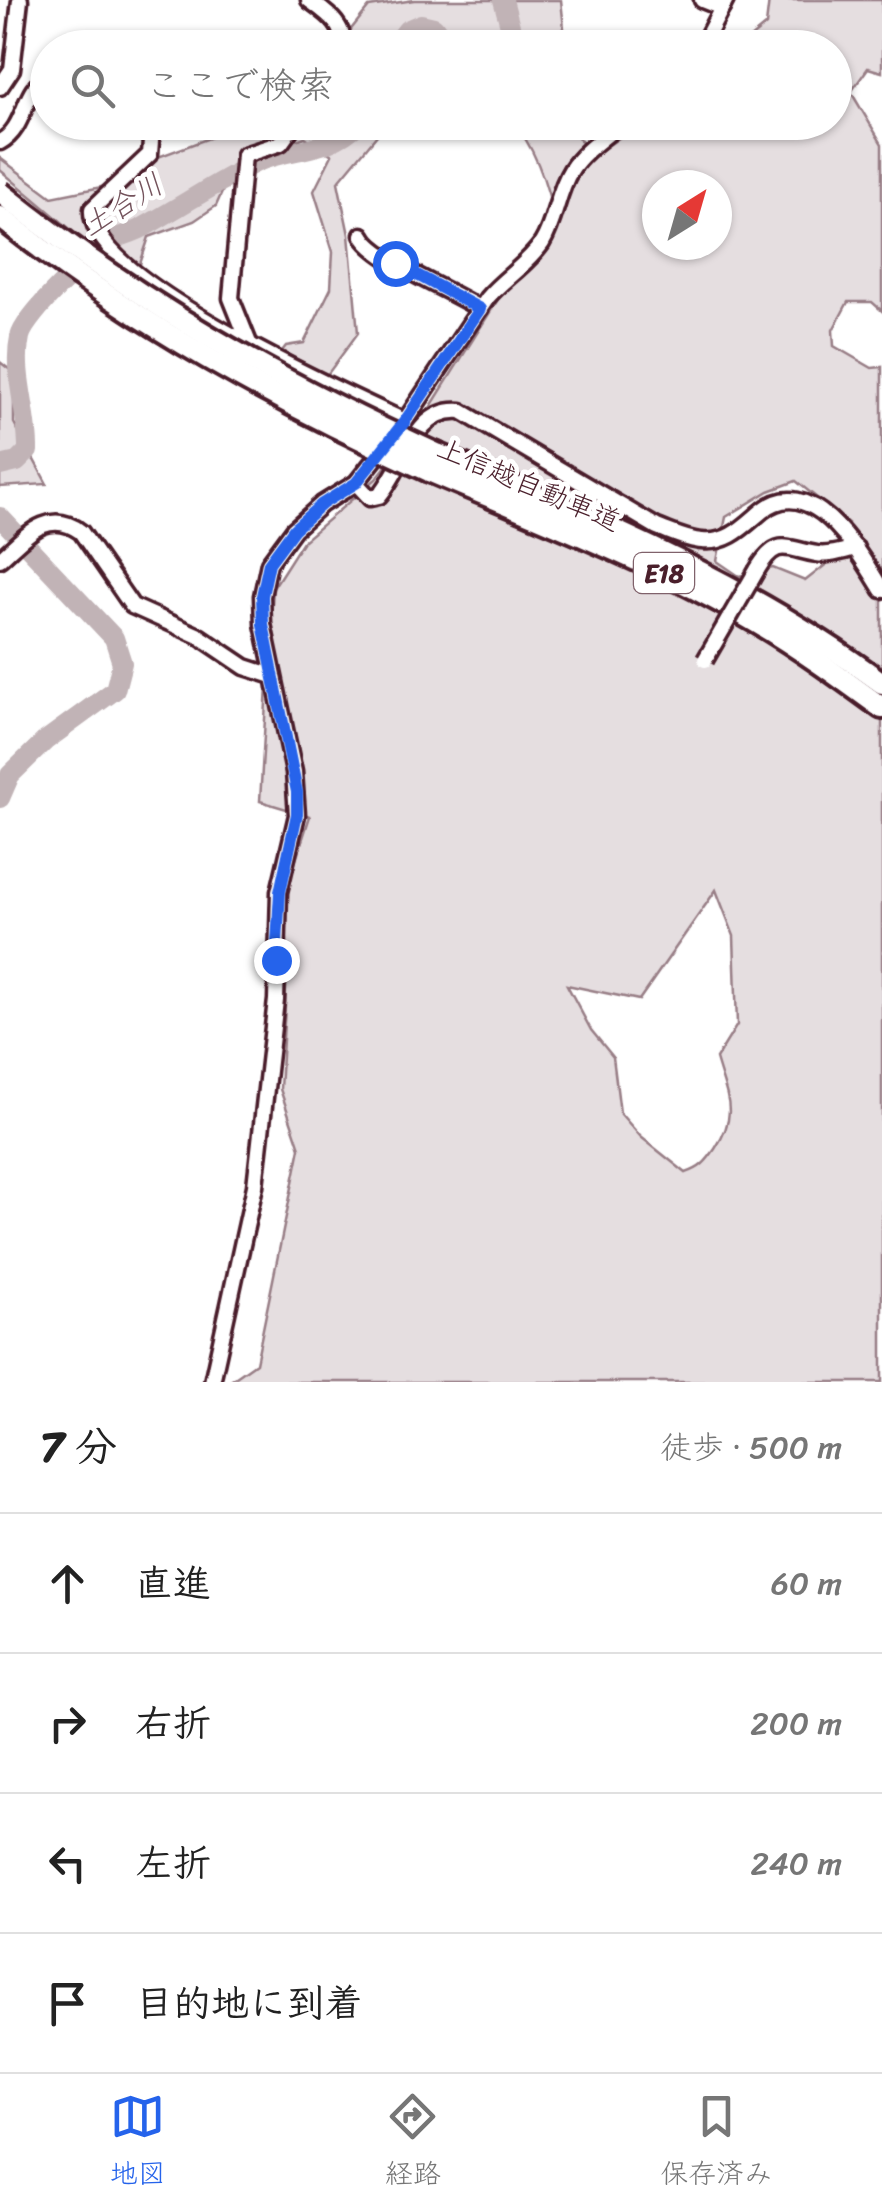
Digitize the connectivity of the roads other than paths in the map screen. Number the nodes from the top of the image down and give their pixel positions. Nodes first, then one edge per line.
1 (20, 0) edge
2 (310, 0) edge
3 (702, 0) edge
4 (724, 4) edge
5 (342, 30) edge
6 (710, 30) edge
7 (0, 86) edge
8 (30, 96) edge
9 (150, 140) edge
10 (283, 140) edge
11 (602, 140) edge
12 (0, 142) edge
13 (0, 192) edge
14 (0, 217) edge
15 (362, 235) dead end
16 (480, 309) junction
17 (249, 344) junction
18 (405, 421) junction
19 (433, 462) junction
20 (356, 483) junction
21 (856, 548) junction
22 (0, 558) edge
23 (882, 590) edge
24 (704, 660) dead end
25 (272, 676) junction
26 (882, 683) edge
27 (882, 708) edge
28 (212, 1382) edge

1 - 7 street
2 - 5 street
3 - 4 street
4 - 6 street
8 - 12 street
9 - 17 street
10 - 17 street
11 - 16 street
13 - 19 highway, 上信越自動車道 / E18, bridge
14 - 19 highway, 上信越自動車道 / E18, bridge
15 - 16 street
16 - 18 street
17 - 18 street
18 - 20 street
19 - 26 highway, 上信越自動車道 / E18
19 - 27 highway, 上信越自動車道 / E18
20 - 21 street
20 - 25 street
21 - 23 street
21 - 24 street, bridge
22 - 25 street
25 - 28 street

